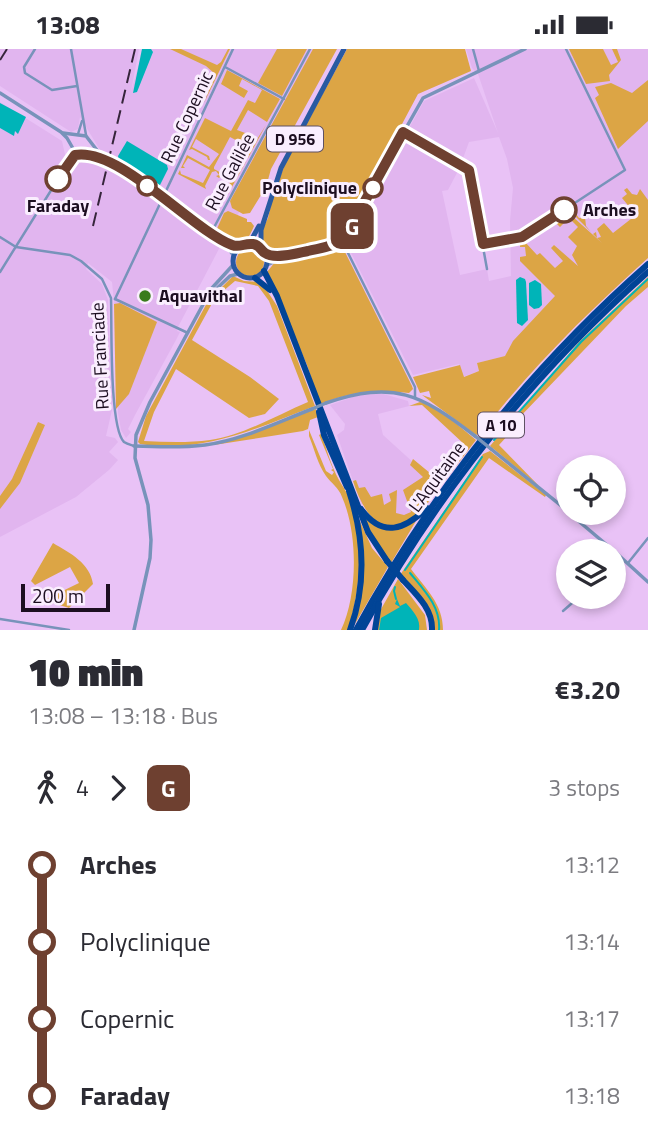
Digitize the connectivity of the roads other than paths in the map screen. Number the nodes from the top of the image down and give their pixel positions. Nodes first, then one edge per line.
1 (35, 49) edge
2 (71, 49) edge
3 (233, 49) edge
4 (310, 49) edge
5 (342, 49) edge
6 (473, 49) edge
7 (525, 49) edge
8 (566, 49) edge
9 (225, 67) junction
10 (479, 71) junction
11 (77, 86) junction
12 (0, 93) edge
13 (284, 99) junction
14 (82, 118) junction
15 (61, 132) junction
16 (403, 132) junction
17 (78, 135) junction
18 (89, 140) junction
19 (72, 148) junction
20 (80, 153) junction
21 (70, 160) junction
22 (106, 160) junction
23 (163, 196) junction
24 (211, 233) junction
25 (0, 237) edge
26 (220, 239) junction
27 (342, 241) junction
28 (249, 244) junction
29 (483, 244) junction
30 (16, 247) junction
31 (240, 247) junction
32 (263, 250) junction
33 (292, 254) junction
34 (234, 255) junction
35 (648, 264) edge
36 (233, 265) junction
37 (266, 268) junction
38 (487, 269) dead end
39 (0, 272) edge
40 (648, 272) edge
41 (237, 274) junction
42 (256, 278) junction
43 (208, 297) junction
44 (113, 298) junction
45 (280, 307) junction
46 (188, 333) junction
47 (415, 397) junction
48 (315, 406) junction
49 (134, 446) junction
50 (348, 489) junction
51 (439, 497) junction
52 (556, 502) edge
53 (358, 505) junction
54 (583, 525) edge
55 (648, 538) edge
56 (600, 539) edge
57 (387, 562) junction
58 (628, 563) joint
59 (648, 582) edge
60 (380, 599) junction
61 (565, 609) edge
62 (563, 611) dead end
63 (0, 619) edge
64 (69, 630) edge
65 (134, 630) edge
66 (353, 630) edge
67 (362, 630) edge
68 (375, 630) edge
69 (431, 630) edge

1 - 11 street
2 - 11 street
3 - 9 street, Rue Copernic
4 - 13 street, Rue Galilée
5 - 28 main road, D 956
5 - 32 main road, D 956
6 - 10 street
7 - 10 street
8 - 29 street
9 - 13 street
9 - 23 street, Rue Copernic
10 - 16 street
11 - 14 street
12 - 15 street
13 - 24 street, Rue Galilée
14 - 17 street
14 - 18 street
15 - 17 street
15 - 19 street
16 - 27 street
16 - 29 street
17 - 18 street
17 - 19 street
18 - 20 street
18 - 22 street
19 - 20 street
19 - 21 street
20 - 21 street
20 - 22 street
21 - 30 street
22 - 23 street
23 - 24 street
23 - 44 street, Rue Copernic
24 - 26 street
25 - 30 street
26 - 31 street
26 - 34 street
27 - 33 street
27 - 47 street
28 - 31 main road
28 - 32 main road
29 - 38 street
30 - 39 street
30 - 44 street, Rue Franciade
31 - 34 main road
32 - 33 street
32 - 37 main road
33 - 37 street
34 - 36 main road
35 - 51 highway, L'Aquitaine / A 10
36 - 41 main road
36 - 43 street
37 - 42 main road
37 - 45 highway
40 - 60 highway, L'Aquitaine / A 10
41 - 42 main road
41 - 43 street
42 - 45 highway
43 - 46 street
44 - 46 street
44 - 49 street, Rue Franciade
45 - 48 highway
46 - 49 street
47 - 48 street, bridge
47 - 52 street, bridge
48 - 49 street
48 - 50 highway
48 - 53 highway
49 - 65 street
50 - 57 highway
50 - 66 highway
51 - 53 highway
51 - 66 highway, L'Aquitaine / A 10
53 - 57 highway
54 - 56 street
55 - 58 street
57 - 69 highway, bridge
58 - 59 street
60 - 67 highway, L'Aquitaine / A 10
60 - 68 highway
61 - 62 street
63 - 64 street

